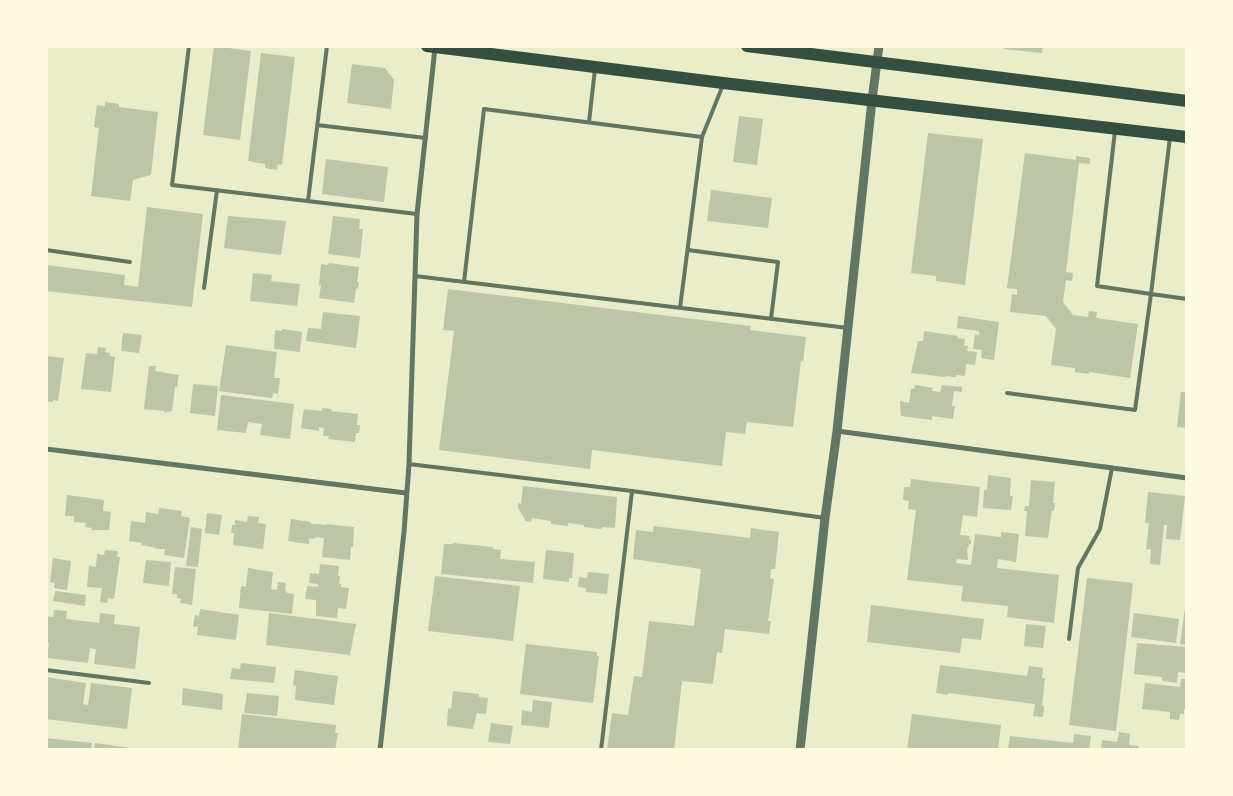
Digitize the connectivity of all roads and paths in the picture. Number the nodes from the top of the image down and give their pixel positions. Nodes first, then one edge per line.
1 (189, 46) edge
2 (327, 46) edge
3 (879, 46) edge
4 (433, 47) edge
5 (756, 47) edge
6 (877, 62) junction
7 (596, 67) junction
8 (723, 83) junction
9 (872, 100) junction
10 (1187, 101) edge
11 (588, 122) junction
12 (317, 125) junction
13 (1116, 129) junction
14 (1170, 135) junction
15 (702, 137) junction
16 (1187, 137) edge
17 (426, 138) junction
18 (217, 190) junction
19 (308, 201) junction
20 (417, 214) junction
21 (46, 250) edge
22 (688, 250) junction
23 (130, 262) dead end
24 (415, 276) junction
25 (464, 282) junction
26 (204, 288) dead end
27 (1151, 294) junction
28 (1187, 299) edge
29 (680, 308) junction
30 (771, 318) junction
31 (848, 328) junction
32 (1007, 393) dead end
33 (837, 431) junction
34 (46, 449) edge
35 (409, 464) junction
36 (1112, 468) junction
37 (1187, 478) edge
38 (632, 492) junction
39 (406, 493) junction
40 (825, 518) junction
41 (1069, 638) dead end
42 (46, 670) edge
43 (149, 683) dead end
44 (380, 750) edge
45 (601, 750) edge
46 (800, 750) edge

1 - 18 lane
2 - 12 lane
3 - 6 street
4 - 7 main road
4 - 17 street
5 - 6 main road
6 - 9 street
6 - 10 main road
7 - 8 main road
7 - 11 lane
8 - 9 main road
8 - 15 lane
9 - 13 main road
9 - 31 street
11 - 15 lane
11 - 25 lane
12 - 17 lane
12 - 19 lane
13 - 14 main road
13 - 27 lane
14 - 16 main road
14 - 27 lane
15 - 22 lane
17 - 20 street
18 - 19 lane
18 - 26 lane
19 - 20 lane
20 - 24 street
21 - 23 lane
22 - 29 lane
22 - 30 lane
24 - 25 lane
24 - 35 street
25 - 29 lane
27 - 28 lane
27 - 32 lane
29 - 30 lane
30 - 31 lane
31 - 33 street
33 - 36 street
33 - 40 street
34 - 39 street
35 - 38 lane
35 - 39 street
36 - 37 street
36 - 41 lane
38 - 40 lane
38 - 45 lane
39 - 44 street
40 - 46 street
42 - 43 lane

